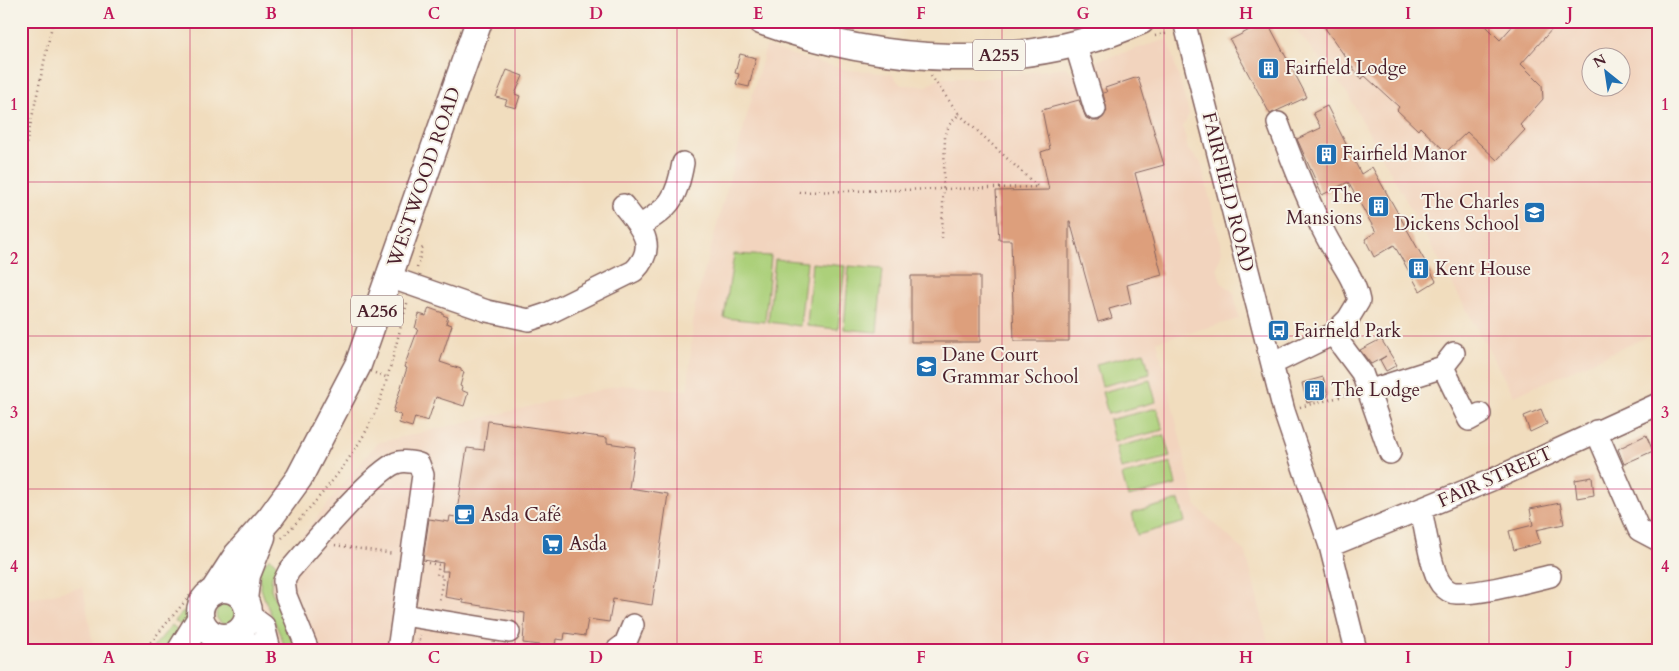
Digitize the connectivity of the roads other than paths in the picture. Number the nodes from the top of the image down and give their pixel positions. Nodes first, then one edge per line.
1 (479, 21) edge
2 (771, 23) edge
3 (1176, 28) edge
4 (1148, 29) edge
5 (1075, 43) junction
6 (1095, 109) dead end
7 (1278, 123) dead end
8 (683, 163) dead end
9 (624, 205) dead end
10 (639, 226) junction
11 (390, 277) junction
12 (1333, 334) junction
13 (1272, 364) junction
14 (1368, 390) junction
15 (1658, 404) edge
16 (1480, 414) dead end
17 (1596, 431) junction
18 (1390, 453) dead end
19 (1421, 510) junction
20 (270, 518) junction
21 (1658, 540) edge
22 (1330, 546) junction
23 (1550, 576) dead end
24 (206, 588) junction
25 (413, 617) junction
26 (200, 619) junction
27 (633, 625) dead end
28 (231, 627) edge
29 (509, 632) dead end
30 (181, 650) edge
31 (263, 650) edge
32 (270, 650) edge
33 (308, 650) edge
34 (398, 650) edge
35 (617, 650) edge
36 (1356, 650) edge

1 - 11 main road, WESTWOOD ROAD / A256
2 - 5 main road, A255
3 - 13 street, FAIRFIELD ROAD
4 - 5 main road, A255
5 - 6 street
7 - 12 street
8 - 10 street
9 - 10 street
10 - 11 street
11 - 20 main road, WESTWOOD ROAD / A256
12 - 13 street
12 - 14 street
13 - 22 street, FAIRFIELD ROAD
14 - 16 street
14 - 18 street
15 - 17 street, FAIR STREET
17 - 19 street, FAIR STREET
17 - 21 street
19 - 22 street, FAIR STREET
19 - 23 street
20 - 24 main road, WESTWOOD ROAD / A256
20 - 28 main road, WESTWOOD ROAD / A256
22 - 36 street, FAIRFIELD ROAD
24 - 26 main road
24 - 28 main road
25 - 29 street
25 - 33 street
25 - 34 street
26 - 28 main road
26 - 30 main road
27 - 35 street
28 - 31 street
28 - 32 street

